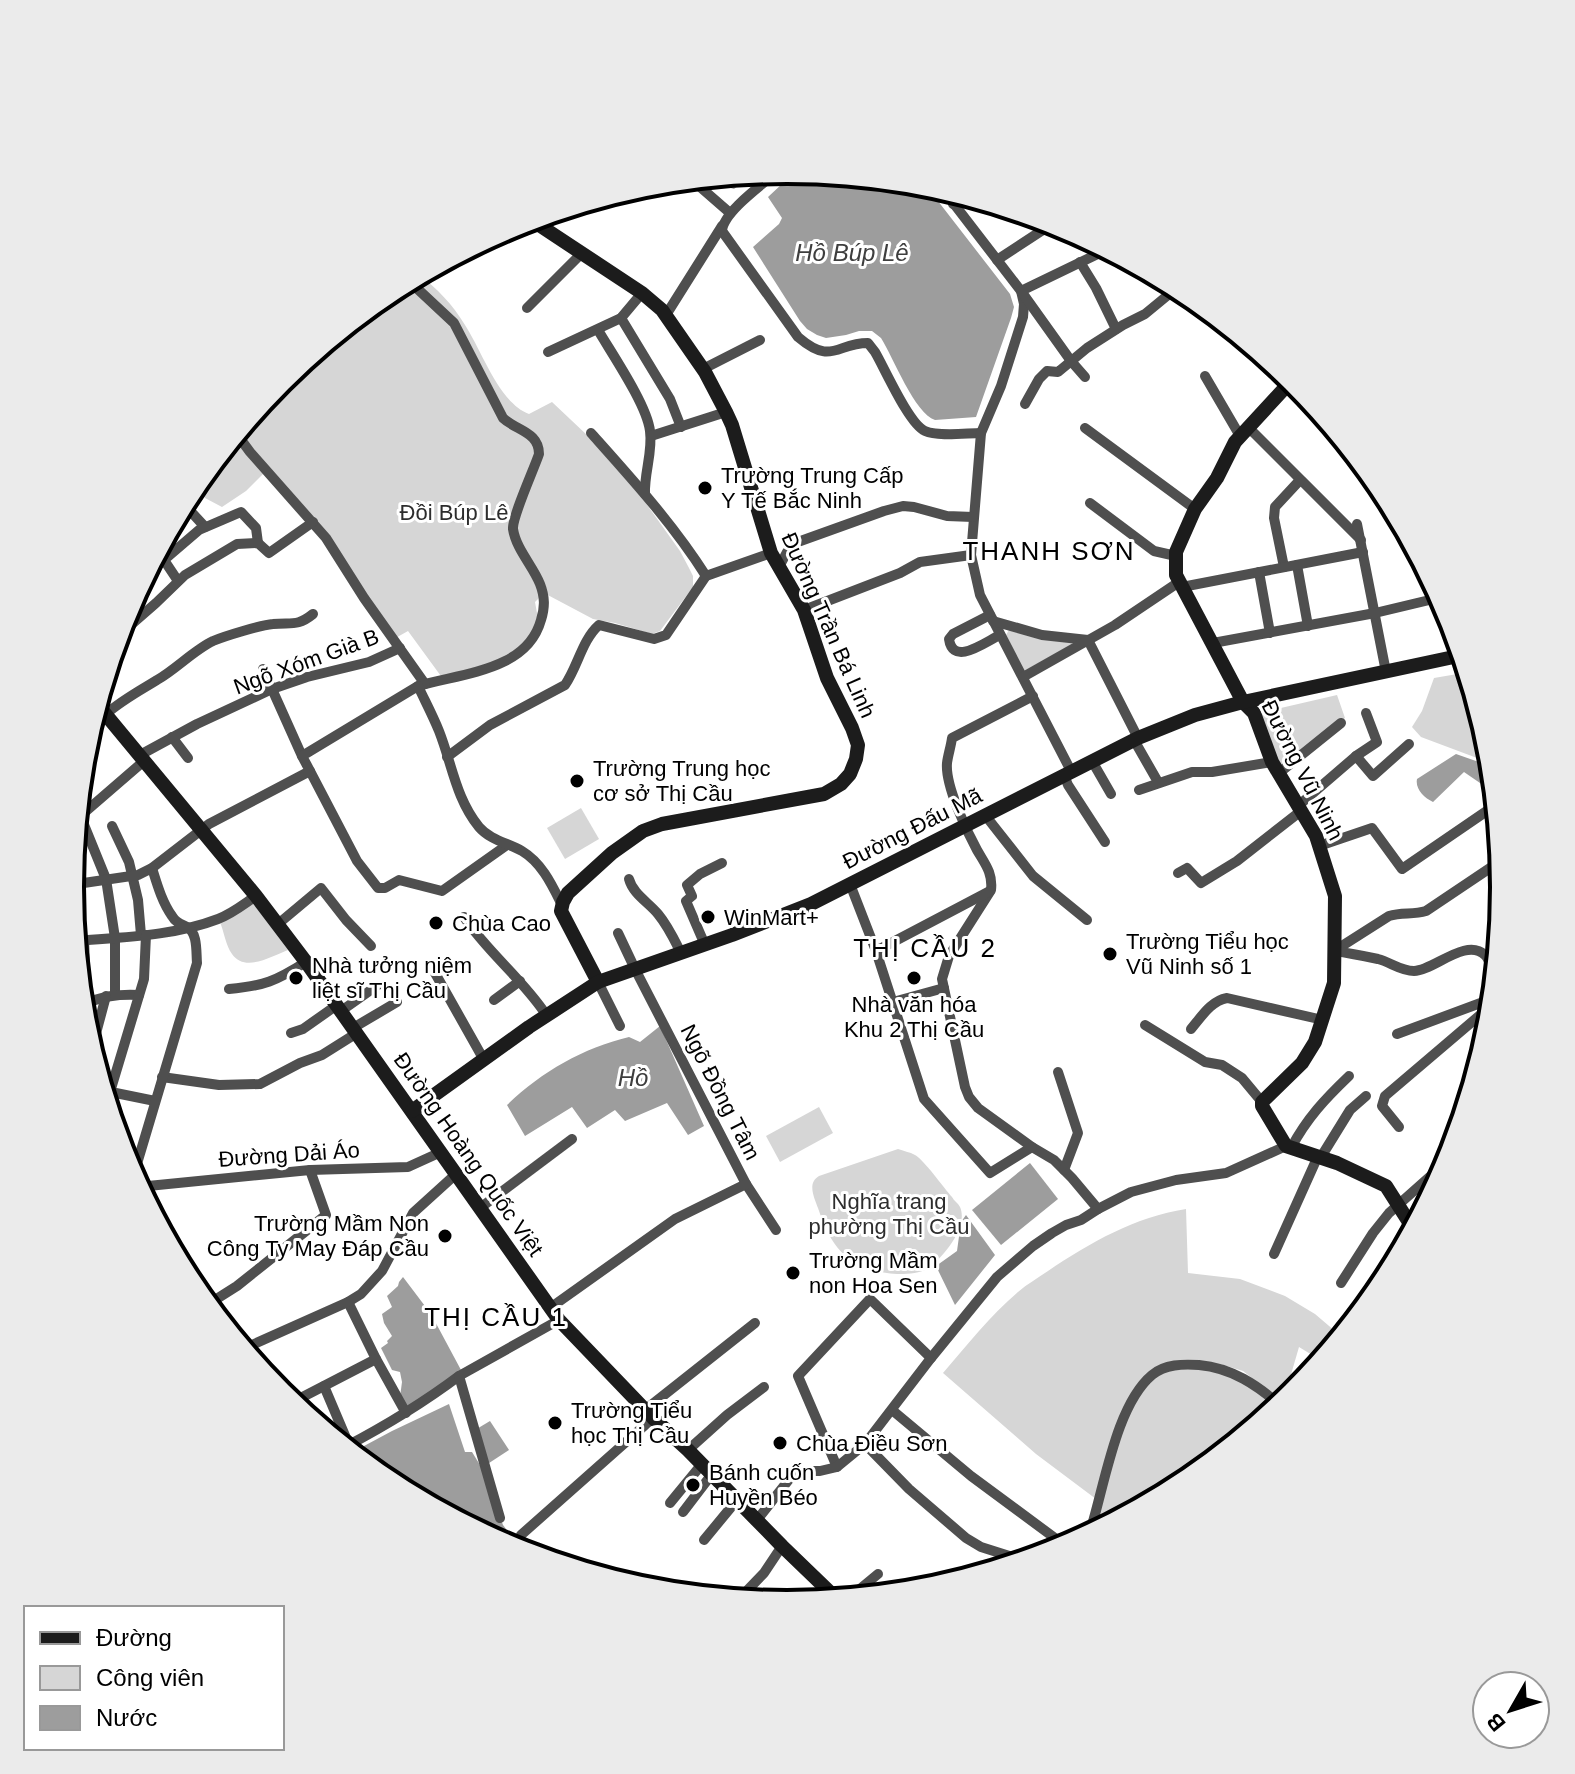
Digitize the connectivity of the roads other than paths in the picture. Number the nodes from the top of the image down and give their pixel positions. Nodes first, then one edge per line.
1 (763, 185) edge
2 (703, 189) edge
3 (953, 204) edge
4 (730, 213) junction
5 (723, 225) junction
6 (543, 228) edge
7 (1041, 231) edge
8 (581, 254) junction
9 (1096, 255) edge
10 (997, 260) junction
11 (1080, 262) junction
12 (418, 289) edge
13 (1021, 291) junction
14 (642, 293) junction
15 (1167, 296) edge
16 (527, 308) dead end
17 (666, 315) junction
18 (621, 318) junction
19 (1116, 329) junction
20 (598, 330) junction
21 (760, 340) dead end
22 (548, 352) dead end
23 (1071, 361) junction
24 (703, 369) junction
25 (1205, 376) dead end
26 (1085, 377) dead end
27 (1284, 389) edge
28 (1025, 404) dead end
29 (726, 412) junction
30 (681, 427) junction
31 (1085, 428) dead end
32 (1244, 431) junction
33 (591, 433) dead end
34 (981, 433) junction
35 (651, 436) junction
36 (243, 442) edge
37 (1300, 480) junction
38 (645, 494) junction
39 (1090, 503) dead end
40 (1195, 509) junction
41 (192, 513) edge
42 (973, 517) junction
43 (313, 522) junction
44 (1357, 524) dead end
45 (205, 527) junction
46 (258, 543) junction
47 (1362, 546) junction
48 (771, 553) junction
49 (169, 555) joint
50 (971, 555) junction
51 (1176, 556) junction
52 (166, 558) edge
53 (165, 561) edge
54 (1297, 565) junction
55 (779, 567) junction
56 (1284, 567) junction
57 (1259, 572) junction
58 (706, 576) junction
59 (178, 581) junction
60 (1181, 584) junction
61 (1429, 600) edge
62 (804, 610) junction
63 (1375, 613) junction
64 (313, 614) dead end
65 (992, 618) junction
66 (138, 619) edge
67 (1308, 626) junction
68 (1270, 633) junction
69 (1000, 635) junction
70 (1088, 640) junction
71 (1213, 643) junction
72 (400, 648) junction
73 (1453, 657) edge
74 (263, 669) dead end
75 (1386, 672) junction
76 (1023, 677) junction
77 (422, 685) junction
78 (272, 689) junction
79 (1033, 696) junction
80 (1243, 702) junction
81 (109, 703) edge
82 (1366, 713) dead end
83 (106, 715) edge
84 (1341, 723) dead end
85 (172, 737) junction
86 (1136, 739) junction
87 (1409, 744) dead end
88 (302, 756) junction
89 (1356, 756) junction
90 (447, 757) junction
91 (142, 758) junction
92 (188, 758) dead end
93 (1092, 761) junction
94 (1275, 768) junction
95 (310, 771) junction
96 (1068, 773) junction
97 (1158, 782) junction
98 (1139, 790) dead end
99 (1111, 794) dead end
100 (89, 807) edge
101 (1300, 808) junction
102 (1486, 811) edge
103 (985, 815) junction
104 (965, 825) junction
105 (112, 826) dead end
106 (201, 829) junction
107 (87, 832) edge
108 (1105, 842) dead end
109 (507, 845) junction
110 (1319, 846) junction
111 (722, 863) dead end
112 (152, 868) junction
113 (1490, 868) edge
114 (1178, 873) dead end
115 (132, 875) junction
116 (106, 879) junction
117 (629, 879) dead end
118 (84, 882) edge
119 (850, 884) junction
120 (991, 890) junction
121 (256, 896) junction
122 (562, 905) junction
123 (464, 917) dead end
124 (1087, 920) dead end
125 (278, 924) junction
126 (190, 928) junction
127 (618, 933) dead end
128 (144, 935) junction
129 (115, 938) junction
130 (87, 940) edge
131 (705, 945) junction
132 (371, 946) dead end
133 (876, 951) junction
134 (1334, 951) junction
135 (681, 953) junction
136 (1487, 959) edge
137 (306, 962) junction
138 (635, 969) junction
139 (435, 973) dead end
140 (520, 981) junction
141 (598, 982) junction
142 (378, 985) dead end
143 (944, 988) junction
144 (229, 989) dead end
145 (111, 995) junction
146 (139, 995) junction
147 (494, 1000) dead end
148 (94, 1001) edge
149 (397, 1002) dead end
150 (893, 1002) junction
151 (1480, 1006) edge
152 (339, 1008) junction
153 (1479, 1014) edge
154 (547, 1016) junction
155 (1323, 1020) junction
156 (1145, 1025) dead end
157 (620, 1026) dead end
158 (99, 1029) edge
159 (1191, 1029) dead end
160 (355, 1030) junction
161 (291, 1033) dead end
162 (1397, 1034) dead end
163 (484, 1060) junction
164 (1058, 1072) dead end
165 (1349, 1076) dead end
166 (162, 1077) junction
167 (111, 1078) edge
168 (115, 1094) edge
169 (1366, 1096) dead end
170 (155, 1101) junction
171 (1262, 1102) junction
172 (412, 1111) junction
173 (1399, 1127) dead end
174 (572, 1139) dead end
175 (1032, 1147) junction
176 (1289, 1147) junction
177 (441, 1152) junction
178 (139, 1157) edge
179 (1320, 1157) junction
180 (310, 1170) junction
181 (1064, 1170) junction
182 (456, 1174) junction
183 (1427, 1179) edge
184 (746, 1184) junction
185 (151, 1186) edge
186 (1397, 1204) junction
187 (480, 1208) junction
188 (1098, 1209) junction
189 (1407, 1219) edge
190 (776, 1230) dead end
191 (1274, 1254) dead end
192 (1341, 1283) dead end
193 (217, 1298) edge
194 (348, 1302) junction
195 (554, 1314) junction
196 (755, 1323) dead end
197 (254, 1345) edge
198 (931, 1358) junction
199 (376, 1359) junction
200 (459, 1376) junction
201 (324, 1386) junction
202 (764, 1387) dead end
203 (303, 1397) edge
204 (1270, 1398) edge
205 (892, 1410) junction
206 (406, 1413) junction
207 (649, 1414) junction
208 (341, 1430) edge
209 (355, 1442) edge
210 (865, 1444) junction
211 (688, 1450) junction
212 (837, 1467) junction
213 (707, 1469) junction
214 (737, 1500) junction
215 (670, 1503) dead end
216 (683, 1512) dead end
217 (500, 1518) dead end
218 (757, 1520) junction
219 (1093, 1521) edge
220 (521, 1535) dead end
221 (1055, 1538) edge
222 (704, 1540) dead end
223 (782, 1546) junction
224 (1007, 1555) edge
225 (878, 1574) dead end
226 (864, 1586) edge
227 (748, 1589) edge
228 (827, 1589) edge

1 - 4 street
2 - 4 street
3 - 10 street
4 - 5 street
5 - 17 street
5 - 34 street
6 - 8 street, Đường Trần Bá Linh
7 - 10 street
8 - 14 street, Đường Trần Bá Linh
8 - 16 street
9 - 11 street
10 - 13 street
11 - 13 street
11 - 19 street
12 - 77 street
13 - 23 street
13 - 34 street
14 - 17 street, Đường Trần Bá Linh
14 - 18 street
15 - 19 street
17 - 24 street, Đường Trần Bá Linh
18 - 20 street
18 - 30 street
19 - 23 street
20 - 22 street
20 - 35 street
21 - 24 street
23 - 26 street
23 - 28 street
24 - 29 street, Đường Trần Bá Linh
25 - 32 street
27 - 32 street
29 - 30 street
29 - 48 street, Đường Trần Bá Linh
30 - 35 street
31 - 40 street
32 - 37 street
32 - 40 street
33 - 38 street
34 - 42 street
35 - 38 street
36 - 43 street
37 - 47 street
37 - 56 street
38 - 58 street
39 - 51 street
40 - 51 street
41 - 45 street
42 - 50 street
42 - 55 street
43 - 46 street
43 - 72 street
44 - 47 street
45 - 46 street
45 - 49 street
46 - 59 street
47 - 54 street
47 - 63 street
48 - 55 street, Đường Trần Bá Linh
48 - 58 street
49 - 52 street
50 - 62 street
50 - 65 street
51 - 60 street
53 - 59 street
54 - 56 street
54 - 67 street
55 - 62 street, Đường Trần Bá Linh
56 - 57 street
57 - 60 street
57 - 68 street
58 - 90 street
59 - 66 street
60 - 70 street
60 - 71 street, Đường Vũ Ninh
61 - 63 street
62 - 122 street, Đường Trần Bá Linh
63 - 67 street
63 - 75 street
64 - 81 street
65 - 69 street
65 - 69 street
65 - 70 street
67 - 68 street
68 - 71 street
69 - 76 street
70 - 76 street
70 - 86 street
71 - 80 street, Đường Vũ Ninh
72 - 77 street
72 - 78 street, Ngõ Xóm Già B
73 - 75 street, Đường Đấu Mã
74 - 78 street
75 - 80 street, Đường Đấu Mã
76 - 79 street
77 - 88 street
77 - 90 street
78 - 85 street, Ngõ Xóm Già B
78 - 88 street
79 - 96 street
79 - 104 street
80 - 86 street, Đường Đấu Mã
80 - 94 street, Đường Vũ Ninh
82 - 89 street
83 - 91 street, Đường Hoàng Quốc Việt
84 - 94 street
85 - 91 street, Ngõ Xóm Già B
85 - 92 street
86 - 93 street, Đường Đấu Mã
86 - 97 street
87 - 89 street
88 - 95 street
89 - 101 street
90 - 109 street
91 - 100 street, Ngõ Xóm Già B
91 - 106 street, Đường Hoàng Quốc Việt
93 - 96 street, Đường Đấu Mã
93 - 99 street
94 - 97 street
94 - 101 street, Đường Vũ Ninh
95 - 106 street
95 - 109 street
96 - 103 street, Đường Đấu Mã
96 - 108 street
97 - 98 street
101 - 110 street, Đường Vũ Ninh
101 - 114 street
102 - 110 street
103 - 104 street, Đường Đấu Mã
103 - 124 street
104 - 119 street, Đường Đấu Mã
104 - 120 street
105 - 115 street
106 - 112 street
106 - 121 street, Đường Hoàng Quốc Việt
107 - 116 street
109 - 122 street
110 - 134 street, Đường Vũ Ninh
111 - 131 street
112 - 115 street
112 - 126 street
113 - 134 street
115 - 116 street
115 - 128 street
116 - 118 street
116 - 129 street
117 - 135 street
119 - 131 street, Đường Đấu Mã
119 - 133 street
120 - 133 street
120 - 143 street
121 - 125 street, Đường Hoàng Quốc Việt
121 - 126 street
122 - 141 street
123 - 140 street
125 - 132 street
125 - 137 street, Đường Hoàng Quốc Việt
126 - 128 street
126 - 166 street
127 - 138 street, Ngõ Đồng Tâm
128 - 129 street
128 - 146 street
129 - 130 street
129 - 145 street
131 - 135 street, Đường Đấu Mã
133 - 150 street
134 - 136 street
134 - 155 street, Đường Vũ Ninh
135 - 138 street, Đường Đấu Mã
137 - 144 street
137 - 152 street, Đường Hoàng Quốc Việt
138 - 141 street, Đường Đấu Mã
138 - 184 street, Ngõ Đồng Tâm
139 - 163 street
140 - 147 street
140 - 154 street
141 - 154 street, Đường Đấu Mã
141 - 157 street
142 - 152 street
143 - 150 street
143 - 175 street
145 - 146 street
145 - 148 street
145 - 158 street
146 - 167 street
149 - 160 street
150 - 175 street
151 - 162 street
152 - 160 street, Đường Hoàng Quốc Việt
152 - 161 street
153 - 173 street
154 - 163 street, Đường Đấu Mã
155 - 159 street
155 - 171 street, Đường Vũ Ninh
156 - 171 street
160 - 166 street
160 - 172 street, Đường Hoàng Quốc Việt
163 - 172 street, Đường Đấu Mã
164 - 181 street
165 - 176 street
166 - 170 street
168 - 170 street
169 - 179 street
170 - 178 street
171 - 176 street
172 - 177 street, Đường Hoàng Quốc Việt
174 - 187 street
175 - 181 street
176 - 179 street
176 - 188 street
177 - 180 street, Đường Dải Áo
177 - 182 street, Đường Hoàng Quốc Việt
179 - 186 street
179 - 191 street
180 - 185 street, Đường Dải Áo
180 - 193 street
181 - 188 street
182 - 187 street, Đường Hoàng Quốc Việt
182 - 194 street
183 - 186 street
184 - 190 street, Ngõ Đồng Tâm
184 - 195 street
186 - 189 street
186 - 192 street
187 - 195 street, Đường Hoàng Quốc Việt
188 - 198 street
194 - 197 street
194 - 199 street
195 - 200 street
195 - 207 street, Đường Hoàng Quốc Việt
196 - 207 street
198 - 205 street
198 - 212 street
199 - 201 street
199 - 206 street
200 - 206 street
200 - 217 street
201 - 203 street
201 - 208 street
202 - 211 street
204 - 219 street
205 - 210 street
205 - 221 street
206 - 209 street
207 - 211 street, Đường Hoàng Quốc Việt
207 - 220 street
210 - 212 street
210 - 224 street
211 - 213 street, Đường Hoàng Quốc Việt
212 - 218 street
213 - 214 street, Đường Hoàng Quốc Việt
213 - 215 street
213 - 216 street
214 - 218 street, Đường Hoàng Quốc Việt
214 - 222 street
218 - 223 street, Đường Hoàng Quốc Việt
223 - 227 street
223 - 228 street, Đường Hoàng Quốc Việt
225 - 226 street

